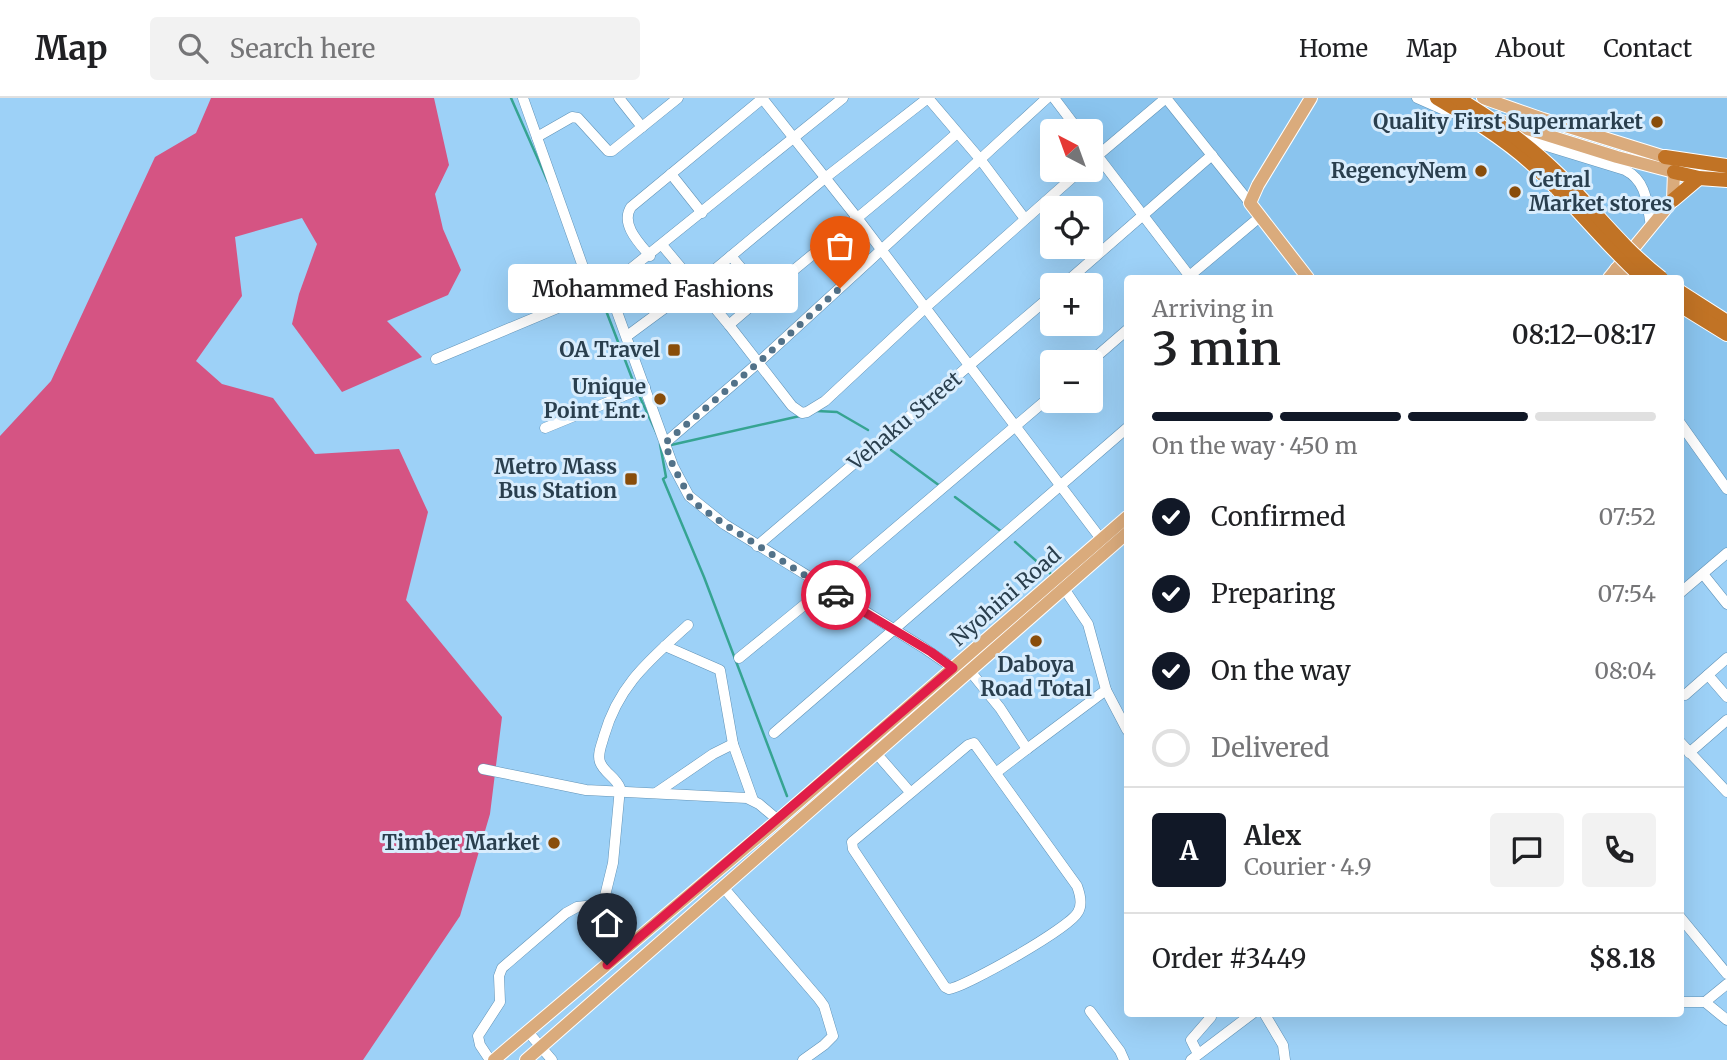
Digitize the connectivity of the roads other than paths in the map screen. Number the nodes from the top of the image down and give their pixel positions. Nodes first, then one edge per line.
1 (523, 98) edge
2 (619, 98) edge
3 (678, 98) edge
4 (763, 98) edge
5 (843, 98) edge
6 (1047, 98) edge
7 (1054, 98) edge
8 (1166, 98) edge
9 (1311, 98) edge
10 (1417, 98) edge
11 (1438, 98) edge
12 (1457, 98) edge
13 (1483, 98) edge
14 (1070, 119) edge
15 (642, 127) junction
16 (957, 133) junction
17 (537, 137) junction
18 (794, 138) junction
19 (1103, 151) edge
20 (1212, 155) junction
21 (1665, 157) junction
22 (980, 159) junction
23 (1727, 166) edge
24 (1103, 169) edge
25 (1674, 172) junction
26 (671, 174) junction
27 (825, 177) junction
28 (1699, 178) junction
29 (1727, 180) edge
30 (1067, 182) edge
31 (1674, 200) junction
32 (1250, 203) junction
33 (702, 213) junction
34 (1143, 216) junction
35 (1261, 216) junction
36 (858, 219) junction
37 (1025, 219) junction
38 (1651, 226) junction
39 (662, 245) junction
40 (1633, 249) junction
41 (881, 250) junction
42 (650, 256) junction
43 (732, 256) junction
44 (1077, 273) edge
45 (1613, 274) edge
46 (1187, 275) edge
47 (1192, 275) edge
48 (1304, 275) edge
49 (1640, 275) edge
50 (1657, 275) edge
51 (1665, 275) edge
52 (696, 285) junction
53 (608, 287) junction
54 (1684, 290) edge
55 (1684, 294) edge
56 (593, 295) junction
57 (764, 295) junction
58 (1040, 305) edge
59 (925, 308) junction
60 (1684, 309) edge
61 (1727, 320) edge
62 (729, 325) junction
63 (1124, 333) edge
64 (626, 336) junction
65 (1727, 336) edge
66 (1103, 351) edge
67 (436, 359) dead end
68 (758, 363) junction
69 (969, 367) junction
70 (645, 387) junction
71 (1040, 405) edge
72 (1015, 427) junction
73 (545, 428) dead end
74 (1684, 430) edge
75 (1124, 431) edge
76 (665, 443) junction
77 (1059, 485) junction
78 (1727, 489) edge
79 (1124, 520) edge
80 (1124, 536) edge
81 (1101, 539) junction
82 (757, 546) junction
83 (1727, 553) edge
84 (1703, 574) junction
85 (1063, 587) junction
86 (825, 588) junction
87 (1684, 590) edge
88 (1727, 604) edge
89 (688, 625) dead end
90 (892, 629) junction
91 (665, 646) junction
92 (739, 657) dead end
93 (1727, 657) edge
94 (953, 668) junction
95 (970, 671) junction
96 (1708, 675) junction
97 (1105, 690) junction
98 (1685, 695) dead end
99 (1727, 697) edge
100 (1727, 720) edge
101 (1124, 725) edge
102 (774, 733) dead end
103 (733, 744) junction
104 (1684, 747) edge
105 (1027, 749) junction
106 (876, 753) junction
107 (1689, 753) junction
108 (483, 769) dead end
109 (997, 772) junction
110 (910, 792) junction
111 (1727, 792) edge
112 (620, 793) junction
113 (656, 794) junction
114 (753, 800) junction
115 (778, 820) junction
116 (723, 887) junction
117 (603, 904) junction
118 (1684, 923) edge
119 (618, 956) junction
120 (1727, 974) edge
121 (1727, 984) edge
122 (1684, 1002) edge
123 (1705, 1003) junction
124 (1090, 1011) dead end
125 (1211, 1017) dead end
126 (1248, 1017) edge
127 (1266, 1017) edge
128 (1727, 1020) edge
129 (529, 1033) junction
130 (541, 1047) junction
131 (1194, 1057) edge
132 (492, 1060) edge
133 (526, 1060) edge
134 (552, 1060) edge
135 (803, 1060) edge
136 (1124, 1060) edge
137 (1285, 1060) edge

1 - 17 street
2 - 15 street
3 - 15 street
4 - 18 street
4 - 26 street
5 - 18 street
6 - 22 street
7 - 14 street
8 - 19 street
8 - 20 street
9 - 32 main road
10 - 38 street
11 - 25 main road
11 - 49 highway, bridge
12 - 50 highway, bridge
13 - 21 main road
15 - 17 street
16 - 22 street
16 - 27 street
16 - 36 street
17 - 56 street
18 - 27 street
18 - 33 street
20 - 32 street
20 - 34 street
21 - 23 highway
21 - 25 main road
22 - 37 street
22 - 41 street
24 - 34 street
25 - 28 highway
25 - 31 main road
26 - 33 street
26 - 42 street
27 - 36 street
27 - 43 street
28 - 29 highway
28 - 31 highway
30 - 37 street
31 - 38 main road
32 - 35 main road
33 - 39 street
34 - 44 street
34 - 46 street
35 - 47 street
35 - 48 main road
36 - 41 street
36 - 57 street
37 - 59 street
38 - 40 main road
39 - 42 street
39 - 52 street
40 - 45 main road
40 - 51 main road
41 - 59 street
41 - 68 street
42 - 53 street
43 - 52 street
43 - 57 street
52 - 62 street
52 - 64 street
53 - 56 street
53 - 64 street
54 - 61 main road
55 - 61 highway
56 - 67 street
57 - 62 street
58 - 69 street, Vehaku Street
59 - 68 street
59 - 69 street
60 - 65 highway
62 - 68 street
63 - 66 street
64 - 70 street
68 - 76 street
69 - 72 street
69 - 82 street, Vehaku Street
70 - 73 street
70 - 76 street
71 - 72 street
72 - 77 street
72 - 86 street
74 - 78 street
75 - 77 street
76 - 82 street
77 - 81 street
77 - 90 street
79 - 81 main road, Nyohini Road
80 - 85 main road, Nyohini Road
81 - 94 main road, Nyohini Road
82 - 86 street
83 - 84 street
84 - 87 street
84 - 88 street
85 - 95 main road, Nyohini Road
85 - 97 street
86 - 90 street
86 - 92 street
89 - 91 street
90 - 94 street
90 - 102 street
91 - 103 street
91 - 112 street
93 - 96 street
94 - 115 main road, Nyohini Road
95 - 105 street
95 - 106 main road, Nyohini Road
96 - 98 street
96 - 99 street
97 - 101 street
97 - 105 street
100 - 107 street
103 - 113 street
103 - 114 street
104 - 107 street
105 - 109 street
106 - 110 street
106 - 116 main road, Nyohini Road
107 - 111 street
108 - 112 street
109 - 110 street
109 - 110 street
112 - 113 street
112 - 117 street
113 - 114 street
114 - 115 street
115 - 119 main road, Nyohini Road
116 - 130 main road, Nyohini Road
116 - 135 street
117 - 119 street
117 - 132 street
118 - 120 street
119 - 129 main road, Nyohini Road
121 - 123 street
122 - 123 street
123 - 128 street
124 - 136 street
125 - 131 street
126 - 131 street
127 - 137 street
129 - 130 street
129 - 132 main road, Nyohini Road
130 - 133 main road, Nyohini Road
130 - 134 street

